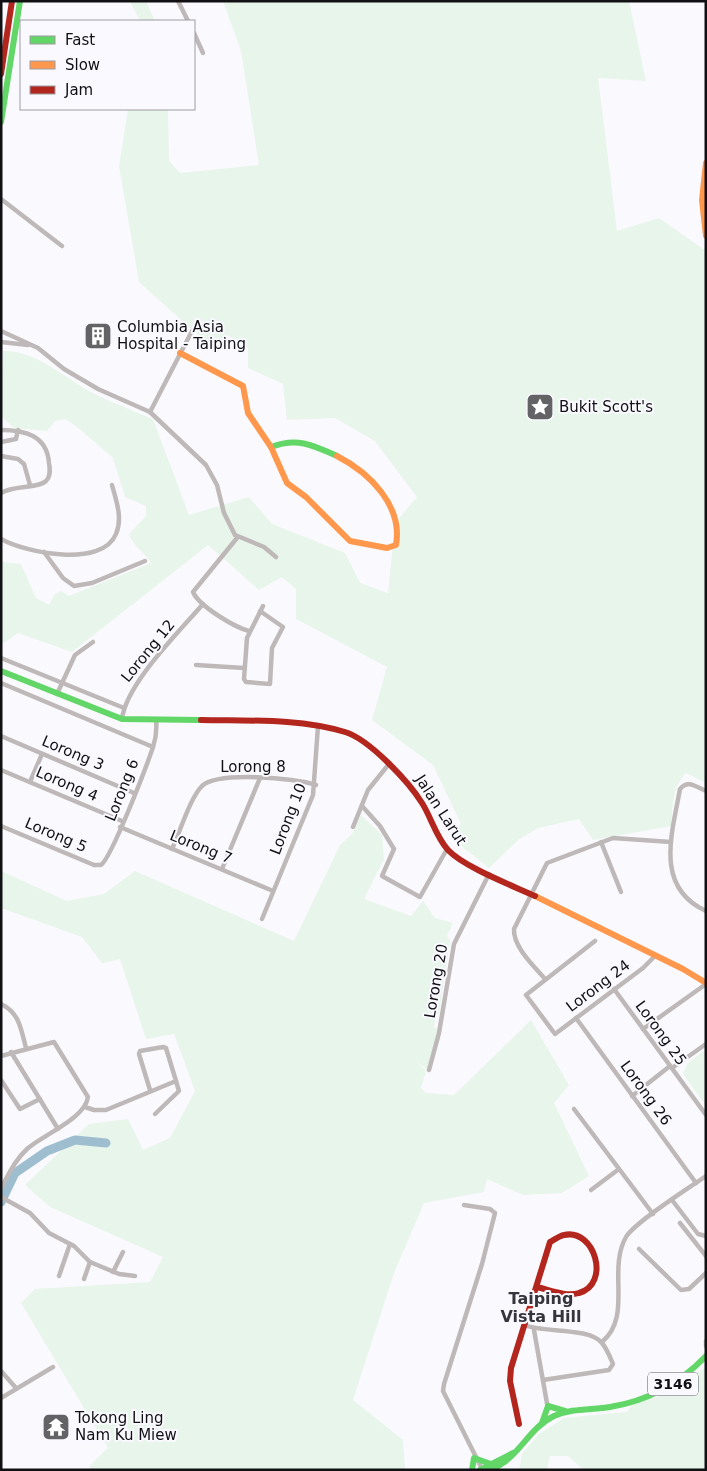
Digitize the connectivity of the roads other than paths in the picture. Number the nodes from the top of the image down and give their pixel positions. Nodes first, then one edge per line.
1 (10, 1) edge
2 (20, 1) edge
3 (178, 1) edge
4 (188, 20) edge
5 (195, 35) edge
6 (1, 45) edge
7 (203, 53) dead end
8 (1, 74) edge
9 (1, 122) edge
10 (706, 163) edge
11 (1, 199) edge
12 (706, 236) edge
13 (62, 246) dead end
14 (1, 331) edge
15 (192, 331) dead end
16 (1, 342) edge
17 (32, 345) junction
18 (180, 353) junction
19 (150, 412) junction
20 (1, 430) edge
21 (18, 430) junction
22 (1, 442) edge
23 (271, 448) junction
24 (1, 456) edge
25 (30, 485) junction
26 (112, 485) dead end
27 (1, 492) edge
28 (237, 538) junction
29 (1, 539) edge
30 (44, 552) junction
31 (276, 557) dead end
32 (145, 561) dead end
33 (203, 604) junction
34 (248, 631) junction
35 (93, 642) dead end
36 (1, 658) edge
37 (196, 665) dead end
38 (244, 668) junction
39 (1, 671) edge
40 (62, 682) junction
41 (1, 683) edge
42 (57, 694) junction
43 (124, 708) junction
44 (122, 719) junction
45 (156, 720) junction
46 (318, 725) junction
47 (1, 736) edge
48 (153, 747) junction
49 (42, 754) junction
50 (389, 764) junction
51 (1, 770) edge
52 (260, 778) junction
53 (30, 782) junction
54 (316, 785) junction
55 (706, 791) edge
56 (134, 793) junction
57 (362, 806) junction
58 (122, 821) junction
59 (1, 826) edge
60 (120, 827) junction
61 (354, 827) dead end
62 (601, 842) junction
63 (671, 842) junction
64 (447, 848) junction
65 (172, 849) junction
66 (101, 865) joint
67 (222, 869) junction
68 (489, 874) junction
69 (273, 891) junction
70 (621, 892) dead end
71 (532, 894) junction
72 (706, 912) edge
73 (262, 919) dead end
74 (595, 941) dead end
75 (655, 956) junction
76 (544, 979) junction
77 (706, 983) edge
78 (614, 989) junction
79 (1, 1004) edge
80 (576, 1018) junction
81 (643, 1029) junction
82 (706, 1044) edge
83 (26, 1048) junction
84 (11, 1052) junction
85 (1, 1056) edge
86 (671, 1067) junction
87 (429, 1070) dead end
88 (1, 1080) edge
89 (176, 1081) junction
90 (150, 1090) junction
91 (632, 1096) junction
92 (40, 1099) junction
93 (86, 1104) junction
94 (574, 1110) dead end
95 (155, 1114) dead end
96 (706, 1115) edge
97 (58, 1129) junction
98 (619, 1169) junction
99 (706, 1176) edge
100 (696, 1183) junction
101 (1, 1188) edge
102 (591, 1190) dead end
103 (1, 1197) edge
104 (675, 1198) junction
105 (464, 1205) dead end
106 (653, 1214) junction
107 (680, 1223) dead end
108 (706, 1236) edge
109 (70, 1244) junction
110 (639, 1249) dead end
111 (123, 1252) dead end
112 (706, 1256) edge
113 (90, 1262) junction
114 (113, 1272) junction
115 (706, 1273) edge
116 (59, 1276) dead end
117 (135, 1276) dead end
118 (84, 1279) dead end
119 (537, 1287) junction
120 (524, 1325) junction
121 (534, 1330) junction
122 (706, 1341) edge
123 (602, 1342) junction
124 (706, 1346) edge
125 (706, 1356) edge
126 (54, 1367) dead end
127 (1, 1371) edge
128 (543, 1380) junction
129 (16, 1388) junction
130 (1, 1398) edge
131 (548, 1406) junction
132 (565, 1412) junction
133 (551, 1417) junction
134 (542, 1423) junction
135 (519, 1424) dead end
136 (474, 1458) junction
137 (491, 1467) edge
138 (472, 1470) edge
139 (482, 1470) edge

1 - 6 main road
1 - 8 main road
2 - 9 main road
3 - 4 street
5 - 7 street
10 - 12 main road
11 - 13 street
14 - 17 street
15 - 18 street
16 - 17 street
17 - 19 street
18 - 19 street
18 - 23 main road
19 - 28 street
20 - 21 street
21 - 22 street
21 - 25 street
23 - 23 main road
24 - 25 street
25 - 27 street
26 - 30 street
28 - 31 street
28 - 33 street
29 - 30 street
30 - 32 street
33 - 34 street
33 - 43 street, Lorong 12
34 - 38 street
34 - 38 street
35 - 40 street
36 - 40 street
37 - 38 street
39 - 42 main road, Jalan Larut
40 - 42 street
40 - 43 street
41 - 48 street
42 - 44 main road, Jalan Larut
43 - 44 street, Lorong 12
44 - 45 main road, Jalan Larut
45 - 46 main road, Jalan Larut
45 - 48 street, Lorong 6
46 - 50 main road, Jalan Larut
46 - 54 street, Lorong 10
47 - 49 street, Lorong 3
48 - 56 street, Lorong 6
49 - 53 street
49 - 56 street, Lorong 3
50 - 57 street
50 - 64 main road, Jalan Larut
51 - 53 street, Lorong 4
52 - 54 street, Lorong 8
52 - 65 street, Lorong 8
52 - 67 street
53 - 58 street, Lorong 4
54 - 69 street, Lorong 10
55 - 63 street
56 - 58 street, Lorong 6
57 - 61 street
57 - 64 street
58 - 60 street, Lorong 6
59 - 66 street, Lorong 5
60 - 65 street, Lorong 7
60 - 66 street, Lorong 6
62 - 63 street
62 - 70 street
62 - 71 street
63 - 72 street
64 - 68 main road, Jalan Larut
65 - 67 street, Lorong 7
67 - 69 street, Lorong 7
68 - 71 main road, Jalan Larut
68 - 87 street, Lorong 20
69 - 73 street, Lorong 10
71 - 75 main road, Jalan Larut
71 - 76 street
74 - 76 street
75 - 77 main road, Jalan Larut
75 - 78 street, Lorong 24
76 - 80 street, Lorong 24
77 - 81 street
78 - 80 street, Lorong 24
78 - 81 street, Lorong 25
79 - 83 street
80 - 91 street, Lorong 26
81 - 86 street, Lorong 25
82 - 86 street
83 - 84 street
83 - 93 street
84 - 85 street
84 - 92 street
86 - 91 street
86 - 96 street, Lorong 25
88 - 92 street
89 - 90 street
89 - 90 street
89 - 95 street
90 - 93 street
91 - 100 street, Lorong 26
92 - 97 street
93 - 97 street
94 - 98 street
97 - 101 street
98 - 102 street
98 - 106 street
99 - 100 street
100 - 104 street
103 - 109 street
104 - 106 street
104 - 108 street
105 - 136 street
106 - 123 street
107 - 112 street
109 - 113 street
109 - 116 street
110 - 115 street
111 - 114 street
113 - 114 street
113 - 118 street
114 - 117 street
119 - 119 main road
119 - 120 main road
120 - 121 street
120 - 135 main road
121 - 123 street
121 - 128 street
122 - 124 street
123 - 128 street
125 - 132 main road, 3146
126 - 129 street
127 - 129 street
128 - 131 street
129 - 130 street
131 - 132 main road
131 - 133 street
131 - 134 main road
132 - 133 main road, 3146
133 - 134 main road, 3146
134 - 137 main road, 3146
136 - 137 main road
136 - 138 main road
136 - 139 street
137 - 139 main road, 3146

